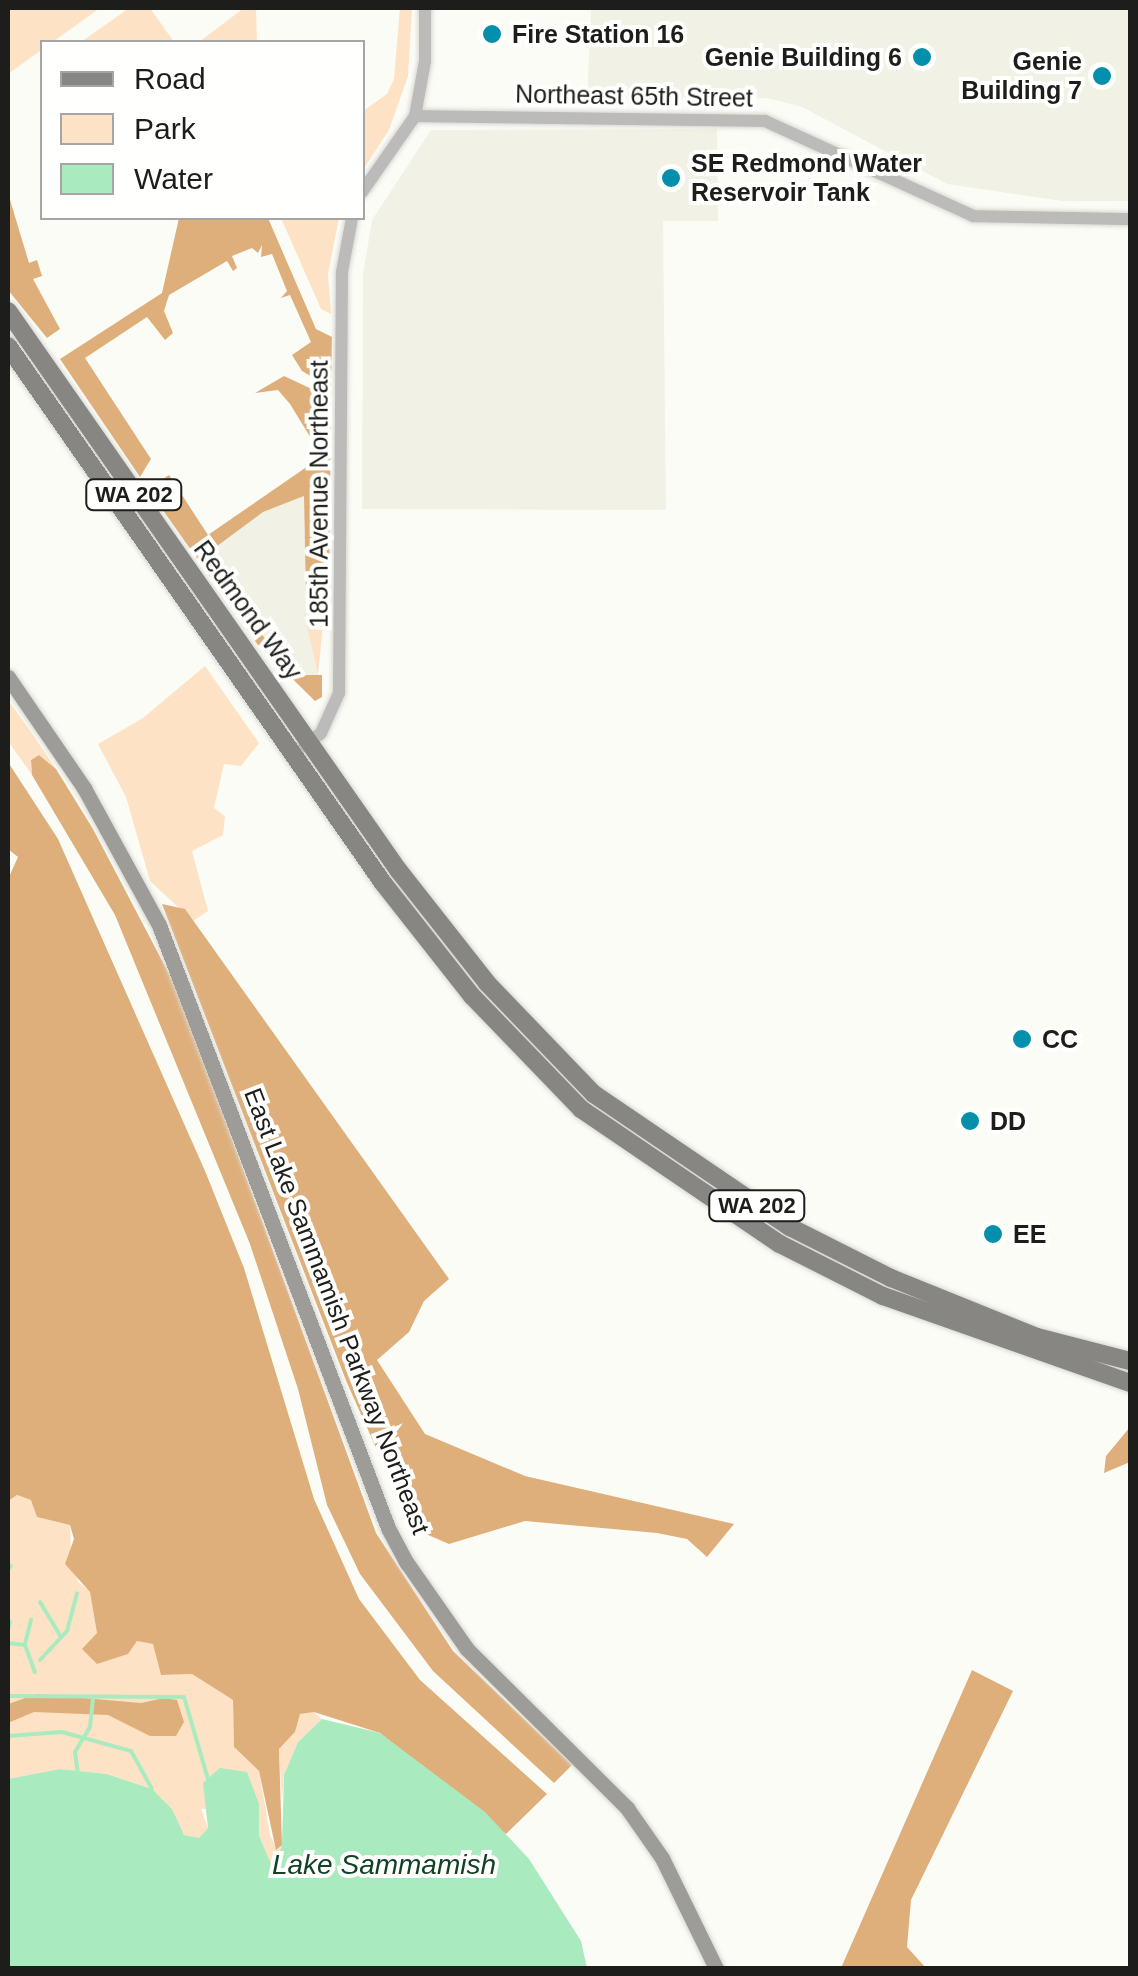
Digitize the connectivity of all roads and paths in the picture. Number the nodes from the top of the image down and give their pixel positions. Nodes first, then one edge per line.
1 (425, 8) edge
2 (415, 116) junction
3 (365, 188) edge
4 (1130, 218) edge
5 (352, 220) edge
6 (8, 311) edge
7 (8, 346) edge
8 (8, 677) edge
9 (310, 741) junction
10 (294, 754) junction
11 (1130, 1361) edge
12 (1130, 1383) edge
13 (716, 1968) edge

1 - 2 street
2 - 3 street
2 - 4 street, Northeast 65th Street
5 - 9 street, 185th Avenue Northeast
6 - 9 main road, Redmond Way / WA 202
7 - 10 main road, Redmond Way / WA 202
8 - 13 main road, East Lake Sammamish Parkway Northeast
9 - 10 street, 185th Avenue Northeast
9 - 11 main road, WA 202
10 - 12 main road, WA 202

